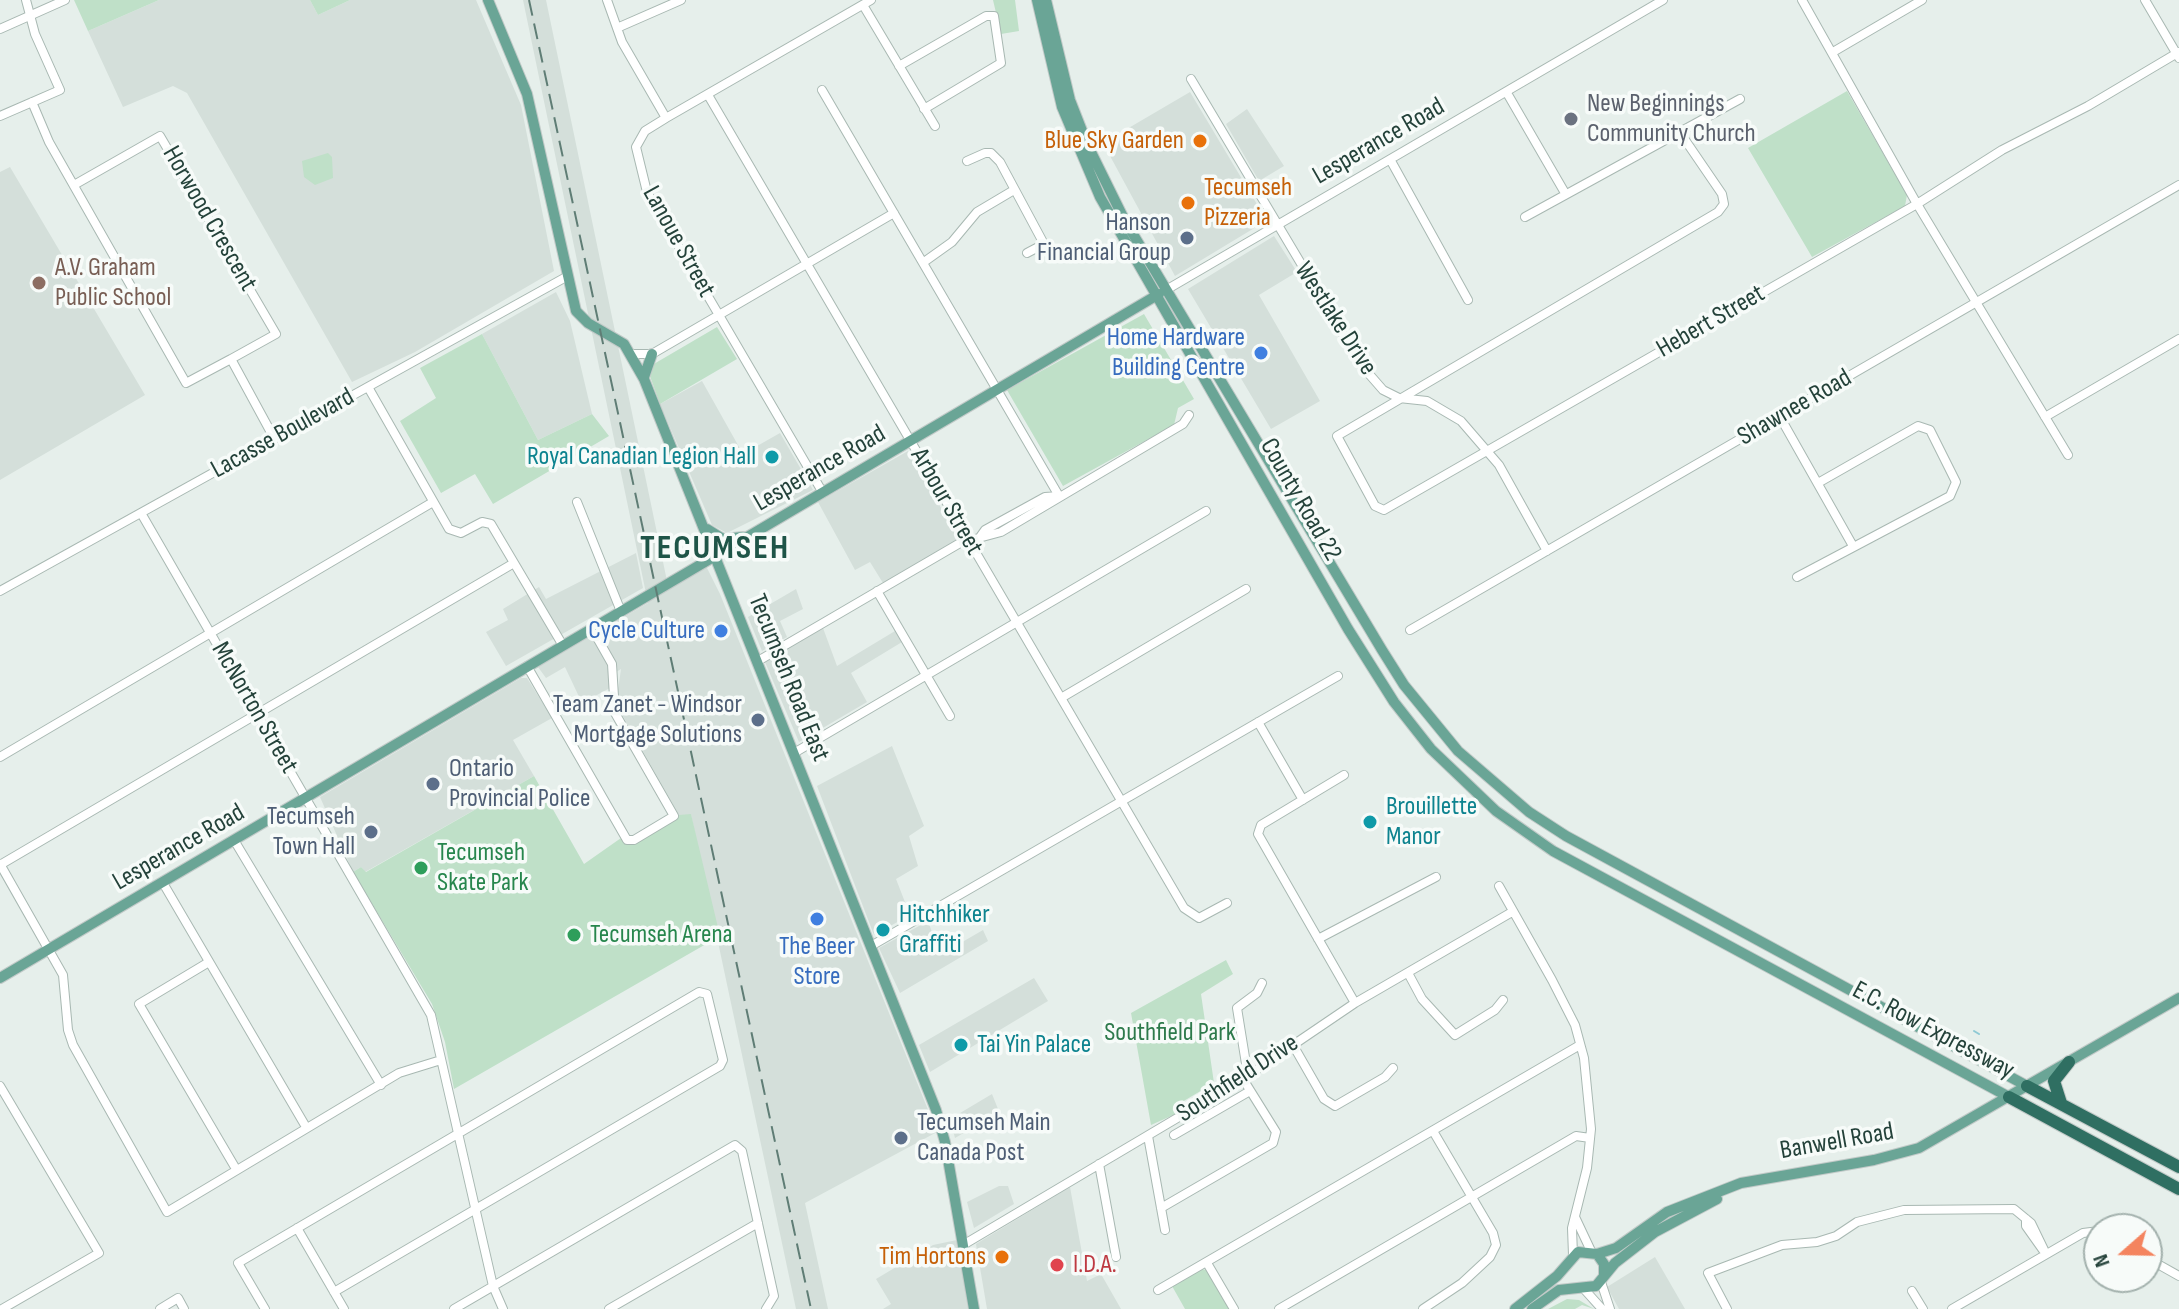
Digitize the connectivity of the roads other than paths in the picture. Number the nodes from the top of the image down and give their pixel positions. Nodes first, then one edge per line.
1 (26, 0) edge
2 (65, 0) edge
3 (488, 0) edge
4 (607, 0) edge
5 (681, 0) edge
6 (1037, 0) edge
7 (1046, 0) edge
8 (1663, 0) edge
9 (1802, 0) edge
10 (1922, 0) edge
11 (2145, 0) edge
12 (867, 2) edge
13 (29, 16) junction
14 (617, 28) junction
15 (0, 29) edge
16 (1833, 52) junction
17 (2178, 55) edge
18 (899, 66) junction
19 (1191, 79) dead end
20 (822, 90) dead end
21 (1507, 93) junction
22 (708, 95) junction
23 (1740, 99) dead end
24 (32, 102) junction
25 (924, 109) junction
26 (0, 116) edge
27 (666, 118) junction
28 (935, 126) dead end
29 (1681, 134) junction
30 (967, 161) dead end
31 (1391, 161) junction
32 (74, 185) junction
33 (2179, 185) edge
34 (1014, 190) junction
35 (1565, 193) junction
36 (1917, 204) junction
37 (894, 213) junction
38 (1525, 217) dead end
39 (1277, 228) junction
40 (1027, 253) dead end
41 (924, 262) junction
42 (806, 264) junction
43 (566, 277) junction
44 (1161, 293) junction
45 (1468, 300) dead end
46 (1977, 302) junction
47 (720, 315) junction
48 (2179, 339) edge
49 (632, 354) junction
50 (652, 354) junction
51 (231, 359) junction
52 (644, 379) junction
53 (368, 387) junction
54 (998, 391) junction
55 (1399, 398) junction
56 (1189, 415) dead end
57 (1780, 417) junction
58 (2045, 417) junction
59 (274, 438) junction
60 (911, 442) junction
61 (1488, 450) junction
62 (2068, 455) dead end
63 (1818, 483) junction
64 (823, 493) junction
65 (1059, 496) junction
66 (433, 502) junction
67 (577, 502) dead end
68 (1206, 511) dead end
69 (141, 513) junction
70 (700, 520) junction
71 (749, 536) junction
72 (969, 541) junction
73 (1853, 546) junction
74 (1547, 551) junction
75 (716, 556) junction
76 (514, 563) junction
77 (1797, 577) dead end
78 (1, 589) edge
79 (1246, 589) dead end
80 (877, 591) junction
81 (620, 609) junction
82 (1017, 623) junction
83 (591, 627) junction
84 (1410, 630) dead end
85 (210, 633) junction
86 (562, 644) junction
87 (758, 661) junction
88 (527, 666) junction
89 (926, 676) junction
90 (1338, 676) dead end
91 (1061, 698) junction
92 (257, 714) junction
93 (950, 716) dead end
94 (1258, 722) junction
95 (794, 753) junction
96 (0, 757) edge
97 (1344, 775) dead end
98 (307, 798) junction
99 (1303, 800) junction
100 (1121, 801) junction
101 (234, 840) junction
102 (0, 865) edge
103 (1436, 877) dead end
104 (163, 883) junction
105 (1499, 886) dead end
106 (1685, 902) joint
107 (1227, 903) dead end
108 (1512, 912) junction
109 (1666, 913) joint
110 (1318, 939) junction
111 (871, 946) junction
112 (49, 949) junction
113 (209, 962) junction
114 (1408, 973) junction
115 (0, 978) edge
116 (1262, 983) dead end
117 (2179, 998) edge
118 (1503, 1000) dead end
119 (1355, 1003) junction
120 (1293, 1045) junction
121 (1580, 1045) junction
122 (441, 1060) junction
123 (2069, 1062) junction
124 (1393, 1068) dead end
125 (1246, 1078) junction
126 (381, 1085) junction
127 (0, 1086) edge
128 (2027, 1086) junction
129 (1250, 1091) junction
130 (2009, 1097) junction
131 (2063, 1105) junction
132 (306, 1127) junction
133 (1433, 1131) junction
134 (458, 1133) junction
135 (1174, 1135) dead end
136 (1148, 1136) junction
137 (1590, 1138) junction
138 (1099, 1164) junction
139 (2179, 1167) edge
140 (236, 1169) junction
141 (1752, 1181) junction
142 (2179, 1189) edge
143 (1472, 1197) junction
144 (1161, 1208) junction
145 (476, 1211) junction
146 (1574, 1213) junction
147 (758, 1223) junction
148 (297, 1228) junction
149 (1165, 1230) dead end
150 (2083, 1233) edge
151 (963, 1245) junction
152 (1594, 1252) junction
153 (2046, 1254) junction
154 (1116, 1257) dead end
155 (1571, 1258) junction
156 (1207, 1263) junction
157 (1603, 1279) junction
158 (493, 1286) junction
159 (1581, 1288) junction
160 (1158, 1290) dead end
161 (1912, 1291) dead end
162 (334, 1292) junction
163 (767, 1308) edge
164 (1729, 1308) edge
165 (2, 1309) edge
166 (160, 1309) edge
167 (184, 1309) edge
168 (265, 1309) edge
169 (344, 1309) edge
170 (454, 1309) edge
171 (503, 1309) edge
172 (609, 1309) edge
173 (974, 1309) edge
174 (1234, 1309) edge
175 (1279, 1309) edge
176 (1423, 1309) edge
177 (1515, 1309) edge
178 (1532, 1309) edge
179 (1602, 1309) edge
180 (1610, 1309) edge
181 (1923, 1309) edge
182 (1952, 1309) edge

1 - 13 street
2 - 13 street
3 - 43 main road, Tecumseh Road East
4 - 14 street
5 - 14 street
6 - 44 main road, County Road 22
7 - 44 main road, County Road 22
8 - 21 street, Lesperance Road
9 - 16 street
10 - 16 street
11 - 17 street
12 - 18 street
12 - 22 street, Lanoue Street
13 - 15 street
13 - 24 street
14 - 27 street
16 - 36 street
17 - 36 street, Hebert Street
18 - 25 street
18 - 25 street
19 - 39 street, Westlake Drive
20 - 37 street
21 - 31 street, Lesperance Road
21 - 35 street
22 - 27 street, Lanoue Street
22 - 42 street, Arbour Street
23 - 29 street
24 - 26 street
24 - 32 street
25 - 28 street
27 - 47 street, Lanoue Street
29 - 35 street
29 - 55 street
30 - 34 street
31 - 39 street, Lesperance Road
31 - 45 street
32 - 51 street, Horwood Crescent
32 - 51 street, Horwood Crescent
33 - 46 street, Shawnee Road
34 - 40 street
34 - 41 street
35 - 38 street
36 - 46 street
36 - 61 street, Hebert Street
37 - 41 street
37 - 42 street
39 - 44 street, Lesperance Road
39 - 55 street, Westlake Drive
41 - 54 street
42 - 47 street
42 - 60 street, Arbour Street
43 - 49 main road, Tecumseh Road East
43 - 53 street, Lacasse Boulevard
44 - 54 main road, Lesperance Road
44 - 106 main road, County Road 22
44 - 109 main road, County Road 22
46 - 57 street, Shawnee Road
46 - 58 street
47 - 50 street
47 - 64 street, Lanoue Street
48 - 58 street
49 - 50 street
49 - 52 main road, Tecumseh Road East
50 - 52 main road
51 - 59 street
52 - 70 main road, Tecumseh Road East
53 - 59 street, Lacasse Boulevard
53 - 66 street
54 - 60 main road, Lesperance Road
54 - 65 street
55 - 61 street, Westlake Drive
55 - 61 street, Hebert Street
56 - 65 street
57 - 63 street
57 - 74 street, Shawnee Road
58 - 62 street
59 - 69 street, Lacasse Boulevard
60 - 64 main road, Lesperance Road
60 - 72 street, Arbour Street
61 - 74 street, Westlake Drive
63 - 73 street
63 - 73 street
64 - 71 main road, Lesperance Road
65 - 72 street
66 - 76 street
66 - 85 street
67 - 81 street
68 - 82 street
69 - 78 street, Lacasse Boulevard
69 - 85 street, McNorton Street
70 - 71 main road
70 - 75 main road, Tecumseh Road East
71 - 75 main road, Lesperance Road
72 - 80 street
72 - 82 street, Arbour Street
73 - 77 street
74 - 84 street, Shawnee Road
75 - 81 main road, Lesperance Road
75 - 87 main road, Tecumseh Road East
76 - 86 street
76 - 92 street
79 - 91 street
80 - 87 street
80 - 89 street
81 - 83 main road, Lesperance Road
82 - 89 street
82 - 91 street, Arbour Street
83 - 86 main road, Lesperance Road
83 - 88 street
85 - 92 street, McNorton Street
85 - 96 street
86 - 88 main road, Lesperance Road
87 - 95 main road, Tecumseh Road East
88 - 98 main road, Lesperance Road
89 - 93 street
89 - 95 street
90 - 94 street
91 - 100 street, Arbour Street
92 - 98 street, McNorton Street
92 - 102 street
94 - 99 street
94 - 100 street
95 - 111 main road, Tecumseh Road East
97 - 99 street
98 - 101 main road, Lesperance Road
98 - 122 street, McNorton Street
99 - 110 street
100 - 107 street, Arbour Street
100 - 111 street
101 - 104 main road, Lesperance Road
101 - 126 street
102 - 112 street
103 - 110 street
104 - 112 main road, Lesperance Road
104 - 113 street
105 - 108 street
106 - 128 main road, E.C. Row Expressway
108 - 114 street, Southfield Drive
108 - 121 street
109 - 130 main road, E.C. Row Expressway
110 - 119 street
111 - 151 main road, Tecumseh Road East
112 - 115 main road, Lesperance Road
112 - 140 street
113 - 132 street
113 - 140 street
114 - 118 street
114 - 119 street, Southfield Drive
116 - 125 street
117 - 123 main road, Banwell Road
119 - 120 street, Southfield Drive
120 - 124 street
120 - 125 street, Southfield Drive
121 - 133 street
121 - 137 street
122 - 126 street
122 - 134 street, McNorton Street
123 - 128 main road, Banwell Road
123 - 131 highway
125 - 129 street
125 - 136 street, Southfield Drive
126 - 132 street
127 - 165 street
128 - 130 main road, Banwell Road
128 - 131 highway, E.C. Row Expressway
129 - 135 street
129 - 144 street
130 - 141 main road, Banwell Road
130 - 142 highway, E.C. Row Expressway
131 - 139 highway, E.C. Row Expressway
132 - 140 street
133 - 143 street
133 - 156 street
134 - 145 street, McNorton Street
134 - 145 street
134 - 148 street
136 - 138 street, Southfield Drive
136 - 144 street
137 - 143 street
137 - 146 street
138 - 151 street, Southfield Drive
138 - 154 street
141 - 152 main road, Banwell Road
141 - 157 main road, Banwell Road
143 - 175 street
143 - 176 street
144 - 149 street
145 - 158 street, McNorton Street
145 - 162 street
146 - 152 street
146 - 155 street
147 - 158 street
147 - 163 street
147 - 172 street
148 - 162 street
148 - 168 street
150 - 153 street
151 - 173 main road, Tecumseh Road East
152 - 155 main road
152 - 157 main road
153 - 164 street
153 - 182 street
155 - 159 main road
155 - 177 main road
156 - 160 street
156 - 174 street
157 - 159 main road
157 - 180 street
158 - 170 street
158 - 171 street, McNorton Street
159 - 178 main road
159 - 179 street
161 - 181 street
162 - 169 street
166 - 167 street

